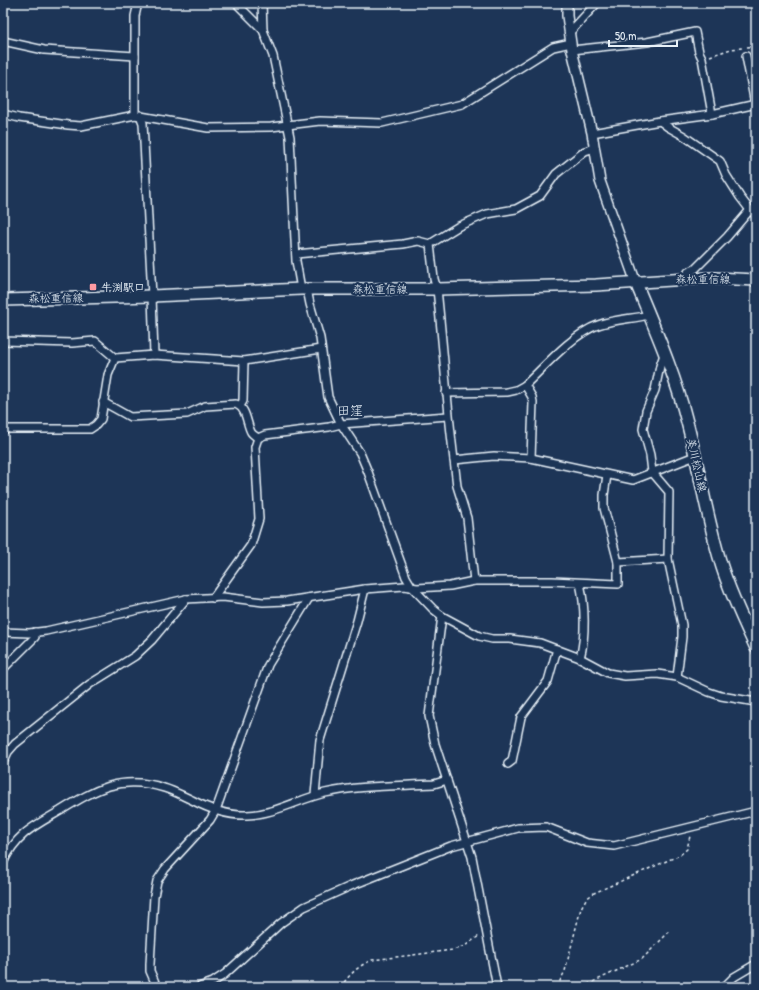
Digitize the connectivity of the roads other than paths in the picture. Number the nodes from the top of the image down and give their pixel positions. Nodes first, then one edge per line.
1 (138, 3) edge
2 (236, 3) edge
3 (262, 3) edge
4 (567, 3) edge
5 (597, 3) edge
6 (263, 30) junction
7 (569, 33) junction
8 (3, 41) edge
9 (572, 46) junction
10 (135, 56) junction
11 (746, 56) dead end
12 (756, 104) edge
13 (3, 114) edge
14 (712, 114) junction
15 (138, 115) junction
16 (660, 121) junction
17 (288, 124) junction
18 (592, 132) junction
19 (595, 148) junction
20 (753, 213) edge
21 (430, 244) junction
22 (296, 254) junction
23 (687, 279) junction
24 (756, 280) edge
25 (636, 283) junction
26 (437, 288) junction
27 (304, 289) junction
28 (152, 296) junction
29 (3, 300) edge
30 (649, 315) junction
31 (3, 341) edge
32 (321, 349) junction
33 (665, 352) junction
34 (154, 355) junction
35 (115, 358) junction
36 (244, 361) junction
37 (525, 385) junction
38 (446, 393) junction
39 (103, 402) junction
40 (240, 406) junction
41 (448, 416) junction
42 (340, 424) junction
43 (3, 429) edge
44 (258, 438) junction
45 (695, 456) junction
46 (531, 458) junction
47 (454, 460) junction
48 (652, 472) junction
49 (606, 475) junction
50 (668, 559) junction
51 (618, 562) junction
52 (474, 582) junction
53 (580, 583) junction
54 (412, 587) junction
55 (365, 589) junction
56 (213, 598) junction
57 (309, 598) junction
58 (186, 599) junction
59 (442, 616) junction
60 (3, 632) edge
61 (35, 632) junction
62 (756, 648) edge
63 (557, 649) junction
64 (580, 658) junction
65 (3, 669) edge
66 (677, 677) junction
67 (756, 702) edge
68 (3, 763) edge
69 (508, 764) dead end
70 (447, 780) junction
71 (316, 795) junction
72 (216, 810) junction
73 (756, 811) edge
74 (467, 842) junction
75 (3, 862) edge
76 (756, 964) edge
77 (157, 987) edge
78 (199, 987) edge
79 (497, 987) edge
80 (724, 987) edge

1 - 10 street
2 - 6 street
3 - 6 street
4 - 7 street
5 - 7 street
6 - 17 street
7 - 9 street
8 - 10 street
9 - 14 street
9 - 17 street
9 - 18 street
10 - 15 street
11 - 12 street
12 - 14 street
13 - 15 street
14 - 16 street
15 - 17 street
15 - 28 street
16 - 18 street
16 - 20 street
17 - 22 street
18 - 19 street
19 - 21 street
19 - 25 street
20 - 23 street
21 - 22 street
21 - 26 street
22 - 27 street
23 - 24 main road, 森松重信線
23 - 25 main road, 森松重信線
25 - 26 main road, 森松重信線
25 - 30 main road, 美川松山線
26 - 27 main road, 森松重信線
26 - 38 street
27 - 28 main road, 森松重信線
27 - 32 street
28 - 29 main road, 森松重信線
28 - 34 street
30 - 33 main road, 美川松山線
30 - 37 street
31 - 35 street
32 - 36 street
32 - 42 street
33 - 45 main road, 美川松山線
33 - 48 street
34 - 35 street
34 - 36 street
35 - 39 street
36 - 40 street
37 - 38 street
37 - 46 street
38 - 41 street
39 - 40 street
39 - 43 street
40 - 44 street
41 - 42 street
41 - 47 street
42 - 44 street
42 - 54 street
44 - 56 street
45 - 48 street
45 - 62 main road, 美川松山線
46 - 47 street
46 - 49 street
47 - 52 street
48 - 49 street
48 - 50 street
49 - 51 street
50 - 51 street
50 - 66 street
51 - 53 street
52 - 53 street
52 - 54 street
53 - 64 street
54 - 55 street
54 - 59 street
55 - 57 street
55 - 71 street
56 - 57 street
56 - 58 street
57 - 72 street
58 - 61 street
58 - 68 street
59 - 63 street
59 - 70 street
60 - 61 street
61 - 65 street
63 - 64 street
63 - 69 street
64 - 66 street
66 - 67 street
70 - 71 street
70 - 74 street
71 - 72 street
72 - 75 street
72 - 77 street
73 - 74 street
74 - 78 street
74 - 79 street
76 - 80 street

